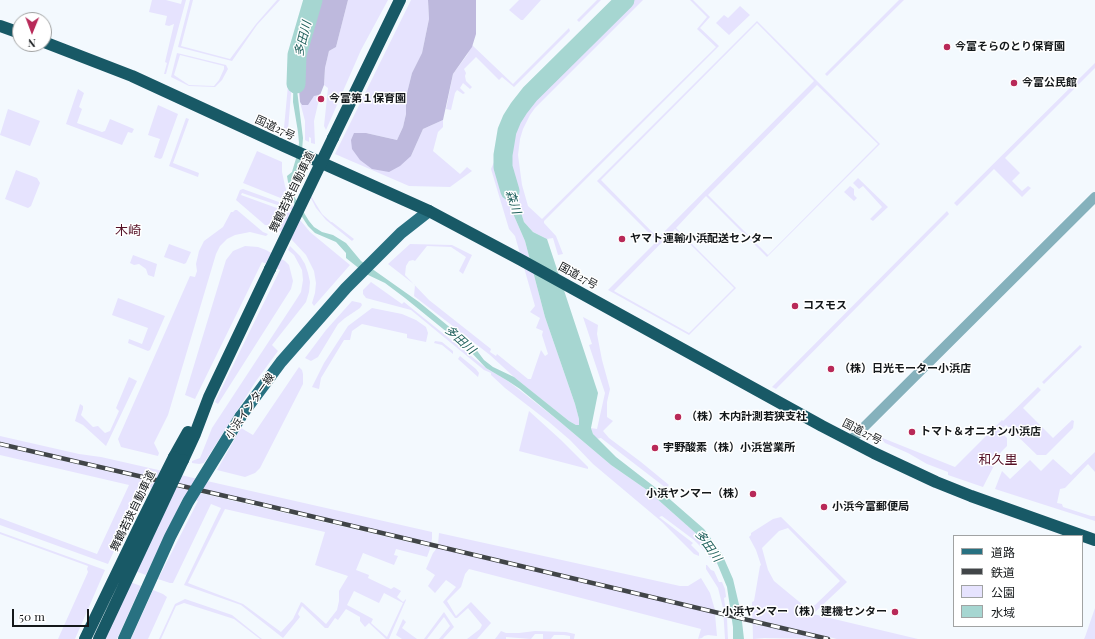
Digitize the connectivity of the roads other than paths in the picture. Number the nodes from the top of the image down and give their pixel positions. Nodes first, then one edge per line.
1 (400, 0) edge
2 (0, 26) edge
3 (12, 30) edge
4 (52, 45) edge
5 (1095, 197) edge
6 (429, 211) junction
7 (851, 440) junction
8 (178, 459) junction
9 (1081, 535) edge
10 (1083, 536) edge
11 (1095, 540) edge
12 (85, 639) edge
13 (99, 639) edge
14 (124, 639) edge

1 - 8 highway, 舞鶴若狭自動車道, bridge
2 - 3 highway
4 - 6 highway, 国道27号
5 - 7 street
6 - 7 highway, 国道27号
6 - 14 main road, 小浜インター線, bridge
7 - 9 highway, 国道27号
8 - 12 highway, 舞鶴若狭自動車道, bridge
8 - 13 highway, 舞鶴若狭自動車道, bridge
10 - 11 highway, 国道27号

